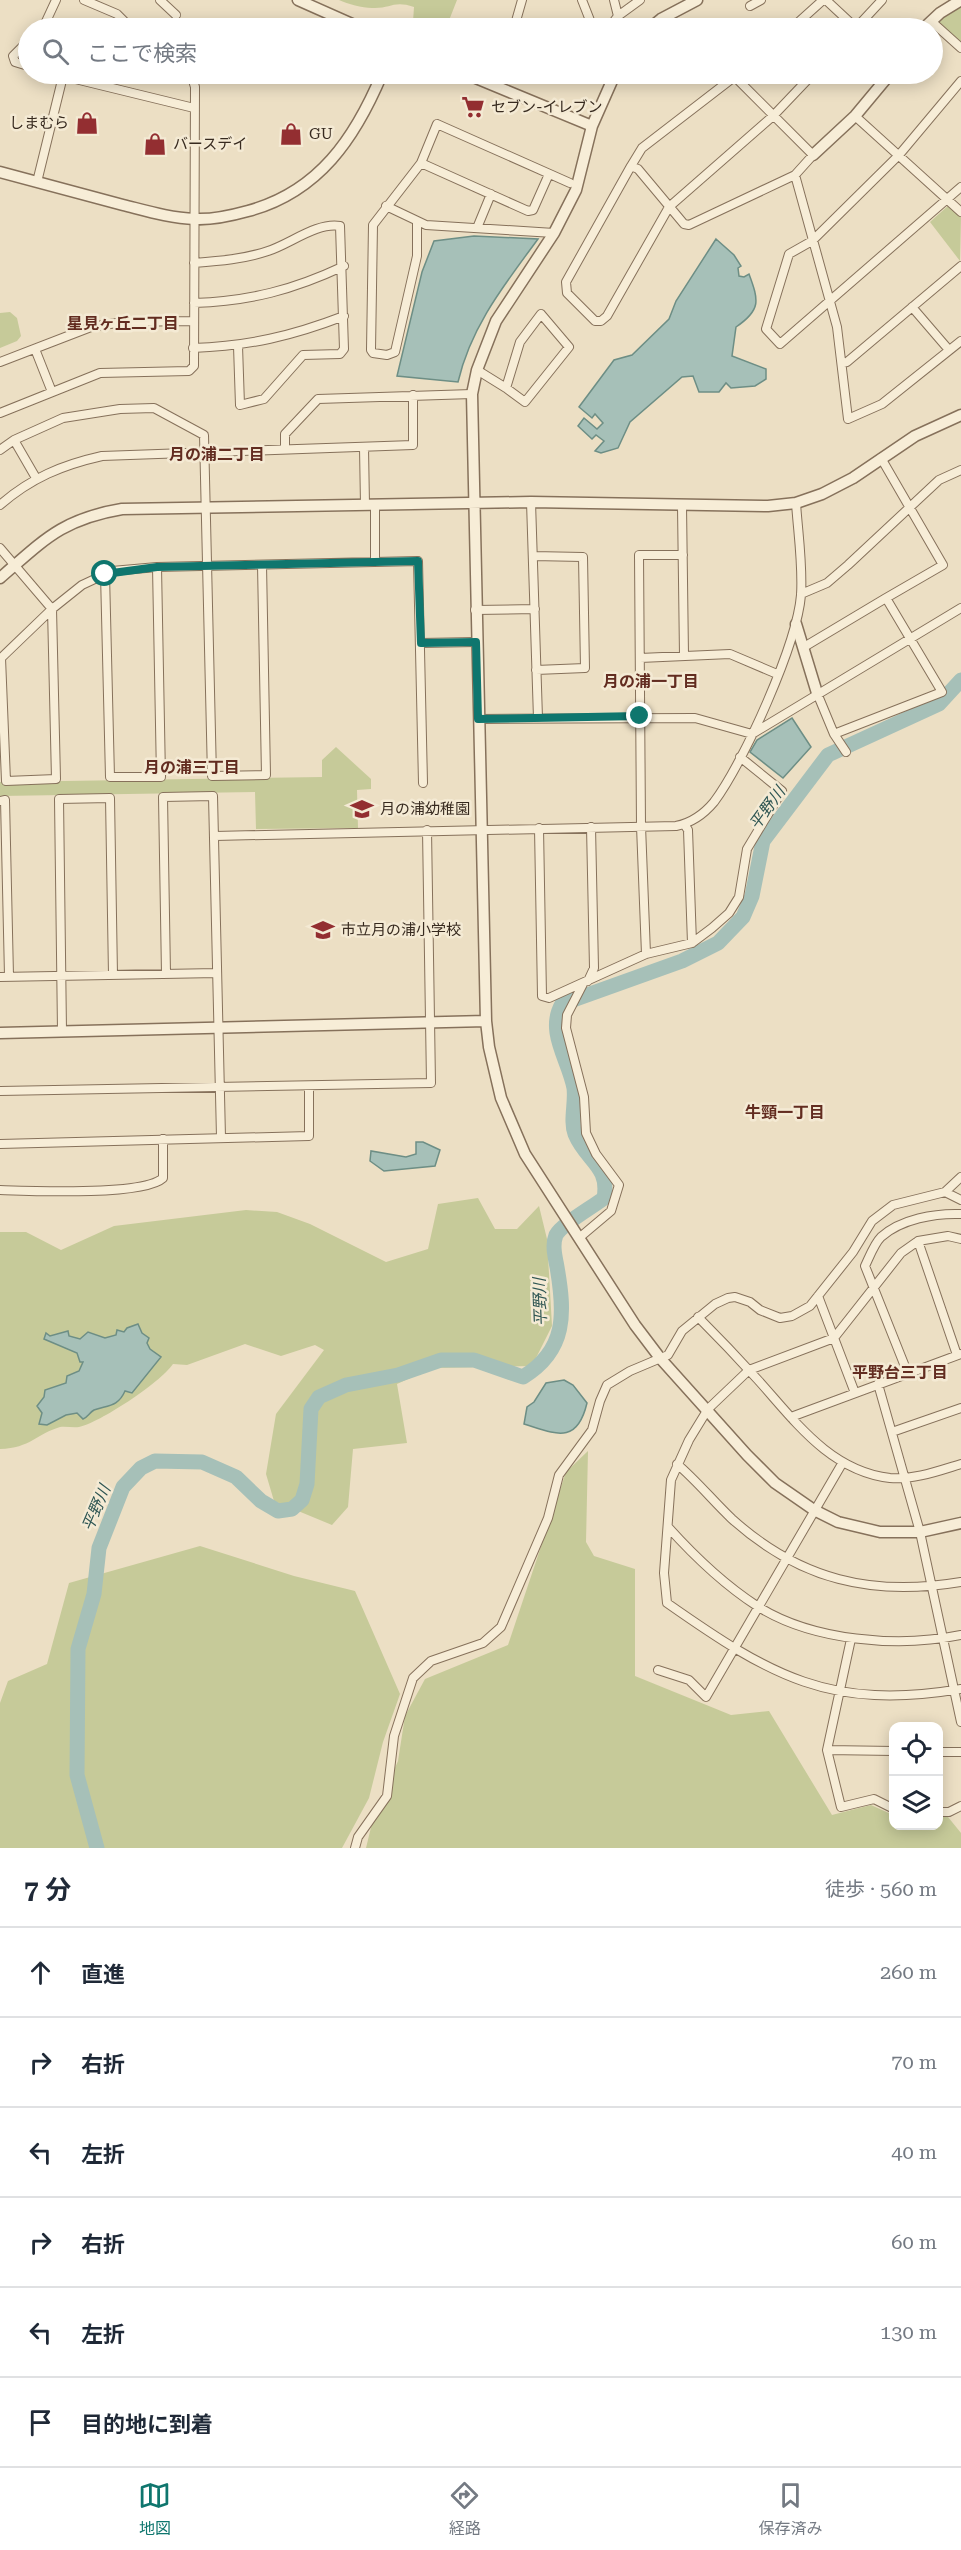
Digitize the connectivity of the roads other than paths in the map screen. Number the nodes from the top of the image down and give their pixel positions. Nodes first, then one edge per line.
1 (56, 0) edge
2 (84, 0) edge
3 (160, 0) edge
4 (298, 0) edge
5 (522, 0) edge
6 (582, 0) edge
7 (614, 0) edge
8 (640, 0) edge
9 (697, 0) edge
10 (761, 0) edge
11 (825, 0) edge
12 (882, 0) edge
13 (961, 0) edge
14 (750, 6) dead end
15 (176, 15) dead end
16 (618, 16) joint
17 (48, 18) edge
18 (121, 18) edge
19 (338, 18) edge
20 (517, 18) edge
21 (588, 18) edge
22 (663, 18) edge
23 (804, 18) edge
24 (845, 18) edge
25 (865, 18) edge
26 (937, 18) edge
27 (943, 36) edge
28 (961, 48) edge
29 (18, 51) edge
30 (18, 63) edge
31 (961, 81) edge
32 (56, 84) edge
33 (95, 84) edge
34 (194, 84) edge
35 (378, 84) edge
36 (491, 84) edge
37 (611, 84) edge
38 (724, 84) edge
39 (744, 84) edge
40 (803, 84) edge
41 (882, 84) edge
42 (496, 86) joint
43 (194, 108) junction
44 (773, 116) junction
45 (855, 116) junction
46 (592, 126) junction
47 (813, 155) junction
48 (899, 155) junction
49 (421, 163) junction
50 (631, 166) junction
51 (0, 172) edge
52 (549, 174) junction
53 (795, 175) junction
54 (37, 182) junction
55 (570, 183) dead end
56 (961, 187) edge
57 (491, 194) junction
58 (949, 200) junction
59 (386, 207) junction
60 (669, 207) junction
61 (961, 212) edge
62 (195, 219) junction
63 (417, 222) junction
64 (477, 228) junction
65 (554, 233) junction
66 (812, 242) junction
67 (194, 263) junction
68 (344, 266) junction
69 (961, 266) edge
70 (830, 302) junction
71 (194, 303) junction
72 (912, 307) junction
73 (344, 315) junction
74 (193, 321) junction
75 (961, 341) edge
76 (238, 346) junction
77 (193, 348) junction
78 (35, 349) junction
79 (949, 350) junction
80 (0, 362) edge
81 (842, 363) junction
82 (477, 370) junction
83 (506, 388) junction
84 (52, 392) junction
85 (472, 394) junction
86 (413, 396) junction
87 (0, 413) edge
88 (961, 415) edge
89 (14, 440) junction
90 (364, 448) junction
91 (285, 449) junction
92 (0, 450) edge
93 (205, 450) junction
94 (881, 458) junction
95 (961, 470) edge
96 (36, 478) junction
97 (473, 502) junction
98 (531, 502) junction
99 (796, 502) junction
100 (370, 504) junction
101 (0, 505) edge
102 (910, 505) junction
103 (682, 506) junction
104 (207, 508) junction
105 (0, 548) edge
106 (683, 555) junction
107 (533, 556) junction
108 (375, 562) junction
109 (262, 564) junction
110 (14, 566) junction
111 (207, 566) junction
112 (157, 567) junction
113 (105, 574) junction
114 (0, 578) edge
115 (801, 594) junction
116 (886, 598) junction
117 (961, 608) edge
118 (52, 609) junction
119 (534, 609) junction
120 (475, 610) junction
121 (796, 624) junction
122 (909, 638) junction
123 (476, 642) junction
124 (421, 643) junction
125 (804, 648) junction
126 (684, 656) junction
127 (1, 658) edge
128 (640, 658) junction
129 (536, 670) junction
130 (777, 674) junction
131 (817, 693) junction
132 (640, 716) junction
133 (538, 718) junction
134 (478, 719) junction
135 (752, 734) junction
136 (834, 734) junction
137 (846, 752) dead end
138 (740, 758) junction
139 (423, 783) dead end
140 (0, 801) edge
141 (684, 824) junction
142 (641, 826) junction
143 (591, 827) junction
144 (539, 828) junction
145 (481, 829) junction
146 (426, 830) junction
147 (215, 836) junction
148 (692, 943) junction
149 (646, 954) junction
150 (217, 973) junction
151 (166, 974) junction
152 (113, 975) junction
153 (62, 976) junction
154 (4, 977) edge
155 (586, 983) junction
156 (486, 1021) junction
157 (430, 1024) junction
158 (218, 1030) junction
159 (62, 1031) junction
160 (0, 1033) edge
161 (309, 1086) junction
162 (220, 1087) junction
163 (0, 1091) edge
164 (221, 1137) junction
165 (163, 1139) junction
166 (0, 1144) edge
167 (961, 1177) edge
168 (0, 1190) edge
169 (945, 1192) junction
170 (961, 1200) edge
171 (961, 1214) edge
172 (579, 1238) junction
173 (961, 1239) edge
174 (918, 1241) junction
175 (874, 1288) junction
176 (818, 1296) junction
177 (698, 1317) junction
178 (834, 1338) junction
179 (959, 1355) edge
180 (660, 1358) junction
181 (749, 1370) junction
182 (908, 1374) junction
183 (878, 1384) junction
184 (855, 1393) junction
185 (961, 1408) edge
186 (708, 1410) junction
187 (791, 1417) junction
188 (892, 1432) junction
189 (843, 1462) junction
190 (677, 1464) junction
191 (961, 1464) edge
192 (905, 1478) junction
193 (814, 1510) junction
194 (961, 1524) edge
195 (668, 1527) junction
196 (920, 1532) junction
197 (787, 1560) junction
198 (961, 1582) edge
199 (932, 1587) junction
200 (759, 1607) junction
201 (961, 1635) edge
202 (850, 1639) junction
203 (943, 1639) junction
204 (735, 1650) junction
205 (658, 1670) dead end
206 (958, 1690) edge
207 (840, 1693) junction
208 (961, 1722) edge
209 (826, 1750) junction
210 (889, 1751) edge
211 (943, 1752) edge
212 (961, 1752) edge
213 (889, 1806) edge
214 (961, 1806) edge
215 (943, 1812) edge
216 (355, 1848) edge

1 - 17 street
2 - 18 street
3 - 15 street
4 - 19 street
5 - 20 street
6 - 21 street
7 - 16 street
8 - 16 street
9 - 22 street
10 - 14 street
11 - 23 street
11 - 24 street
12 - 25 street
13 - 26 street
27 - 28 street
29 - 30 street
31 - 48 street
32 - 54 street
33 - 43 street
34 - 43 street
35 - 62 street
36 - 42 street
37 - 46 street
38 - 50 street
39 - 44 street
40 - 44 street
41 - 45 street
42 - 46 street
43 - 62 street
44 - 47 street
44 - 60 street
45 - 47 street
45 - 48 street
46 - 65 street
47 - 53 street
48 - 58 street
48 - 66 street
49 - 52 street
49 - 57 street
49 - 59 street
50 - 60 street
50 - 60 street
51 - 54 street
52 - 55 street
52 - 57 street
53 - 60 street
53 - 66 street
54 - 62 street
56 - 58 street
57 - 64 street
58 - 61 street
58 - 70 street
59 - 63 street
59 - 63 street
62 - 67 street
63 - 64 street
64 - 65 street
65 - 82 street
66 - 70 street
66 - 70 street
67 - 68 street
67 - 71 street
68 - 71 street
68 - 73 street
69 - 72 street
70 - 81 street
71 - 74 street
72 - 79 street
72 - 81 street
73 - 76 street
73 - 76 street
74 - 77 street
74 - 78 street
75 - 79 street
76 - 77 street
77 - 84 street
78 - 80 street
78 - 84 street
79 - 81 street
82 - 83 street
82 - 85 street
83 - 83 street
84 - 87 street
85 - 86 street
85 - 97 street
86 - 90 street
86 - 91 street
88 - 94 street
89 - 92 street
89 - 93 street
89 - 96 street
90 - 91 street
90 - 100 street
91 - 93 street
93 - 96 street
93 - 104 street
94 - 99 street
94 - 102 street
95 - 102 street
96 - 101 street
97 - 98 street
97 - 100 street
97 - 120 street
98 - 103 street
98 - 107 street
99 - 103 street
99 - 115 street
100 - 104 street
100 - 108 street
102 - 115 street
102 - 116 street
103 - 106 street
104 - 110 street
104 - 111 street
105 - 110 street
106 - 126 street
106 - 128 street
107 - 119 street
107 - 129 street
108 - 109 street
108 - 124 street
109 - 111 street
109 - 111 street
110 - 114 street
110 - 118 street
111 - 112 street
112 - 113 street
112 - 113 street
113 - 118 street
115 - 121 street
116 - 122 street
116 - 125 street
117 - 122 street
118 - 127 street
118 - 127 street
119 - 120 street
119 - 129 street
120 - 123 street
121 - 125 street
121 - 130 street
122 - 131 street
122 - 136 street
123 - 124 street
123 - 134 street
124 - 139 street
125 - 131 street
126 - 128 street
126 - 130 street
128 - 132 street
129 - 133 street
130 - 135 street
131 - 135 street
131 - 136 street
132 - 133 street
132 - 135 street
132 - 142 street
133 - 134 street
134 - 145 street
135 - 138 street
136 - 137 street
138 - 141 street
138 - 148 street
140 - 154 street
141 - 142 street
141 - 148 street
142 - 143 street
142 - 149 street
143 - 144 street
143 - 155 street
144 - 145 street
144 - 155 street
145 - 146 street
145 - 156 street
146 - 147 street
146 - 157 street
147 - 150 street
147 - 151 street
148 - 149 street
149 - 155 street
150 - 151 street
150 - 158 street
151 - 152 street
152 - 153 street
152 - 153 street
153 - 154 street
153 - 159 street
155 - 172 street
156 - 157 street
156 - 172 street
157 - 158 street
157 - 161 street
158 - 159 street
158 - 162 street
159 - 160 street
161 - 162 street
161 - 164 street
162 - 163 street
162 - 164 street
164 - 165 street
165 - 166 street
165 - 168 street
167 - 169 street
169 - 170 street
169 - 176 street
171 - 175 street
172 - 180 street
173 - 174 street
174 - 175 street
174 - 179 street
175 - 178 street
175 - 182 street
176 - 177 street
176 - 178 street
177 - 180 street
177 - 181 street
178 - 181 street
178 - 184 street
179 - 182 street
180 - 186 street
180 - 216 street
181 - 186 street
181 - 187 street
182 - 183 street
183 - 184 street
183 - 188 street
184 - 187 street
185 - 188 street
186 - 190 street
186 - 193 street
187 - 189 street
188 - 192 street
189 - 192 street
189 - 193 street
190 - 195 street
190 - 197 street
191 - 192 street
192 - 196 street
193 - 196 street
193 - 197 street
194 - 196 street
195 - 200 street
195 - 204 street
196 - 199 street
197 - 199 street
197 - 200 street
198 - 199 street
199 - 203 street
200 - 202 street
200 - 204 street
201 - 203 street
202 - 203 street
202 - 207 street
203 - 206 street
204 - 205 street
204 - 207 street
206 - 207 street
206 - 208 street
207 - 209 street
209 - 210 street
209 - 213 street
211 - 212 street
214 - 215 street

